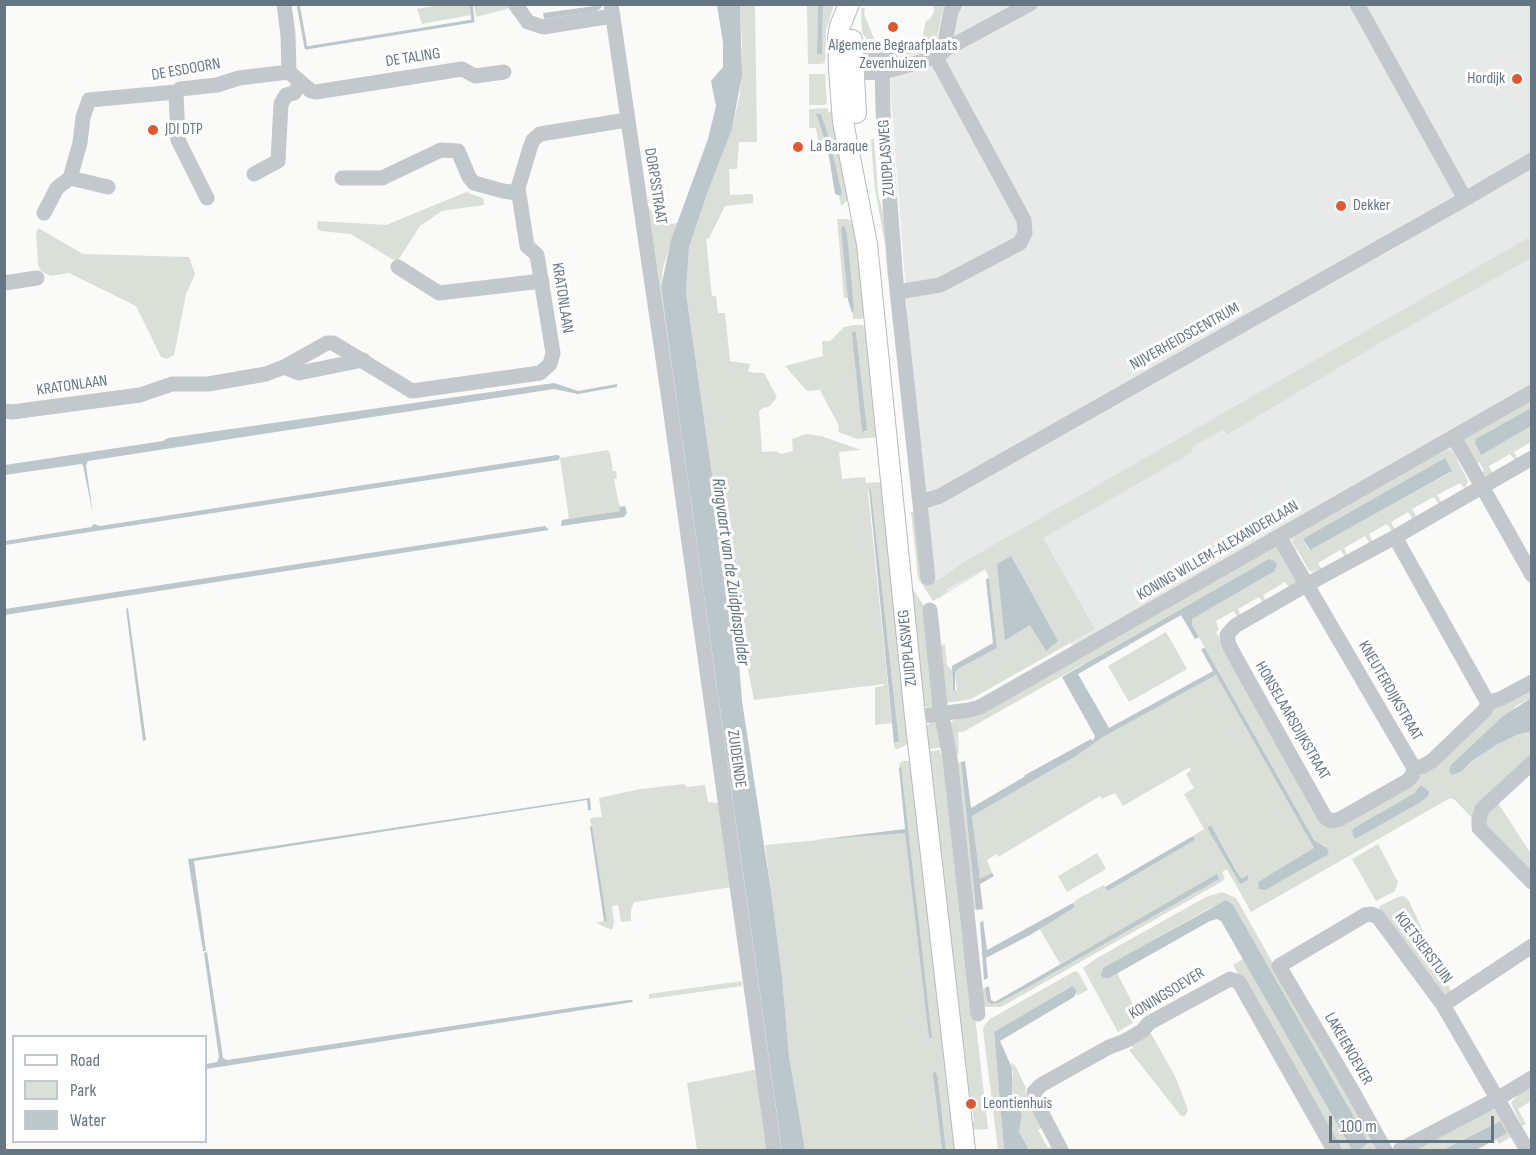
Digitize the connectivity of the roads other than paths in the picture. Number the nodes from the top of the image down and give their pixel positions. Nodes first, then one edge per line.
1 (284, 4) edge
2 (515, 4) edge
3 (850, 4) edge
4 (955, 4) edge
5 (1029, 4) edge
6 (1357, 4) edge
7 (612, 10) edge
8 (934, 56) junction
9 (883, 66) junction
10 (848, 68) junction
11 (289, 72) junction
12 (504, 72) dead end
13 (301, 83) junction
14 (176, 92) junction
15 (627, 120) junction
16 (1532, 160) edge
17 (254, 174) dead end
18 (70, 178) junction
19 (342, 178) dead end
20 (108, 187) dead end
21 (518, 193) junction
22 (207, 198) dead end
23 (1466, 200) junction
24 (44, 213) dead end
25 (398, 267) dead end
26 (37, 279) dead end
27 (542, 281) junction
28 (4, 283) edge
29 (898, 292) junction
30 (363, 360) junction
31 (285, 367) junction
32 (664, 372) joint
33 (1532, 392) edge
34 (4, 411) edge
35 (1454, 437) junction
36 (1532, 458) edge
37 (1481, 487) junction
38 (921, 502) junction
39 (1279, 537) junction
40 (1395, 537) junction
41 (1532, 575) edge
42 (928, 578) dead end
43 (1306, 585) junction
44 (930, 610) dead end
45 (1532, 682) edge
46 (1488, 703) junction
47 (942, 715) junction
48 (915, 717) junction
49 (1532, 764) edge
50 (1414, 768) junction
51 (1532, 882) edge
52 (1532, 946) edge
53 (1279, 966) joint
54 (1443, 1005) junction
55 (978, 1014) dead end
56 (1532, 1078) edge
57 (1497, 1100) junction
58 (774, 1150) edge
59 (965, 1150) edge
60 (1061, 1150) edge
61 (1334, 1150) edge
62 (1385, 1150) edge
63 (1400, 1150) edge
64 (1527, 1150) edge

1 - 11 street
2 - 7 street
3 - 10 main road, ZUIDPLASWEG
4 - 8 street
5 - 8 street
6 - 23 street
7 - 15 street, DORPSSTRAAT
8 - 9 street
8 - 29 street
9 - 10 street
9 - 29 street, ZUIDPLASWEG
10 - 48 main road, ZUIDPLASWEG
11 - 13 street
11 - 14 street, DE ESDOORN
12 - 13 street, DE TALING
13 - 17 street
14 - 18 street, DE ESDOORN
14 - 22 street
15 - 21 street, KRATONLAAN
15 - 32 street, DORPSSTRAAT
16 - 23 street, NIJVERHEIDSCENTRUM
18 - 20 street
18 - 24 street
19 - 21 street
21 - 27 street, KRATONLAAN
23 - 38 street, NIJVERHEIDSCENTRUM
25 - 27 street
26 - 28 street
27 - 30 street, KRATONLAAN
29 - 38 street, ZUIDPLASWEG
30 - 31 street, KRATONLAAN
30 - 31 street, KRATONLAAN
31 - 34 street, KRATONLAAN
32 - 58 street, ZUIDEINDE
33 - 35 street, KONING WILLEM-ALEXANDERLAAN
35 - 37 street
35 - 39 street, KONING WILLEM-ALEXANDERLAAN
36 - 37 street
37 - 40 street
37 - 41 street
38 - 42 street, ZUIDPLASWEG
39 - 43 street, KNEUTERDIJKSTRAAT
39 - 47 street, KONING WILLEM-ALEXANDERLAAN
40 - 43 street
40 - 46 street
43 - 50 street, KNEUTERDIJKSTRAAT
43 - 50 street, HONSELAARSDIJKSTRAAT
44 - 47 street, ZUIDPLASWEG
45 - 46 street
46 - 50 street, KNEUTERDIJKSTRAAT
47 - 48 street, KONING WILLEM-ALEXANDERLAAN
47 - 55 street, ZUIDPLASWEG
48 - 59 main road, ZUIDPLASWEG
49 - 51 street
52 - 54 street
53 - 54 street, KOETSIERSTUIN
53 - 62 street, LAKEIENOEVER
54 - 57 street, KOETSIERSTUIN
56 - 57 street
57 - 63 street
57 - 64 street, KOETSIERSTUIN
60 - 61 street, KONINGSOEVER

